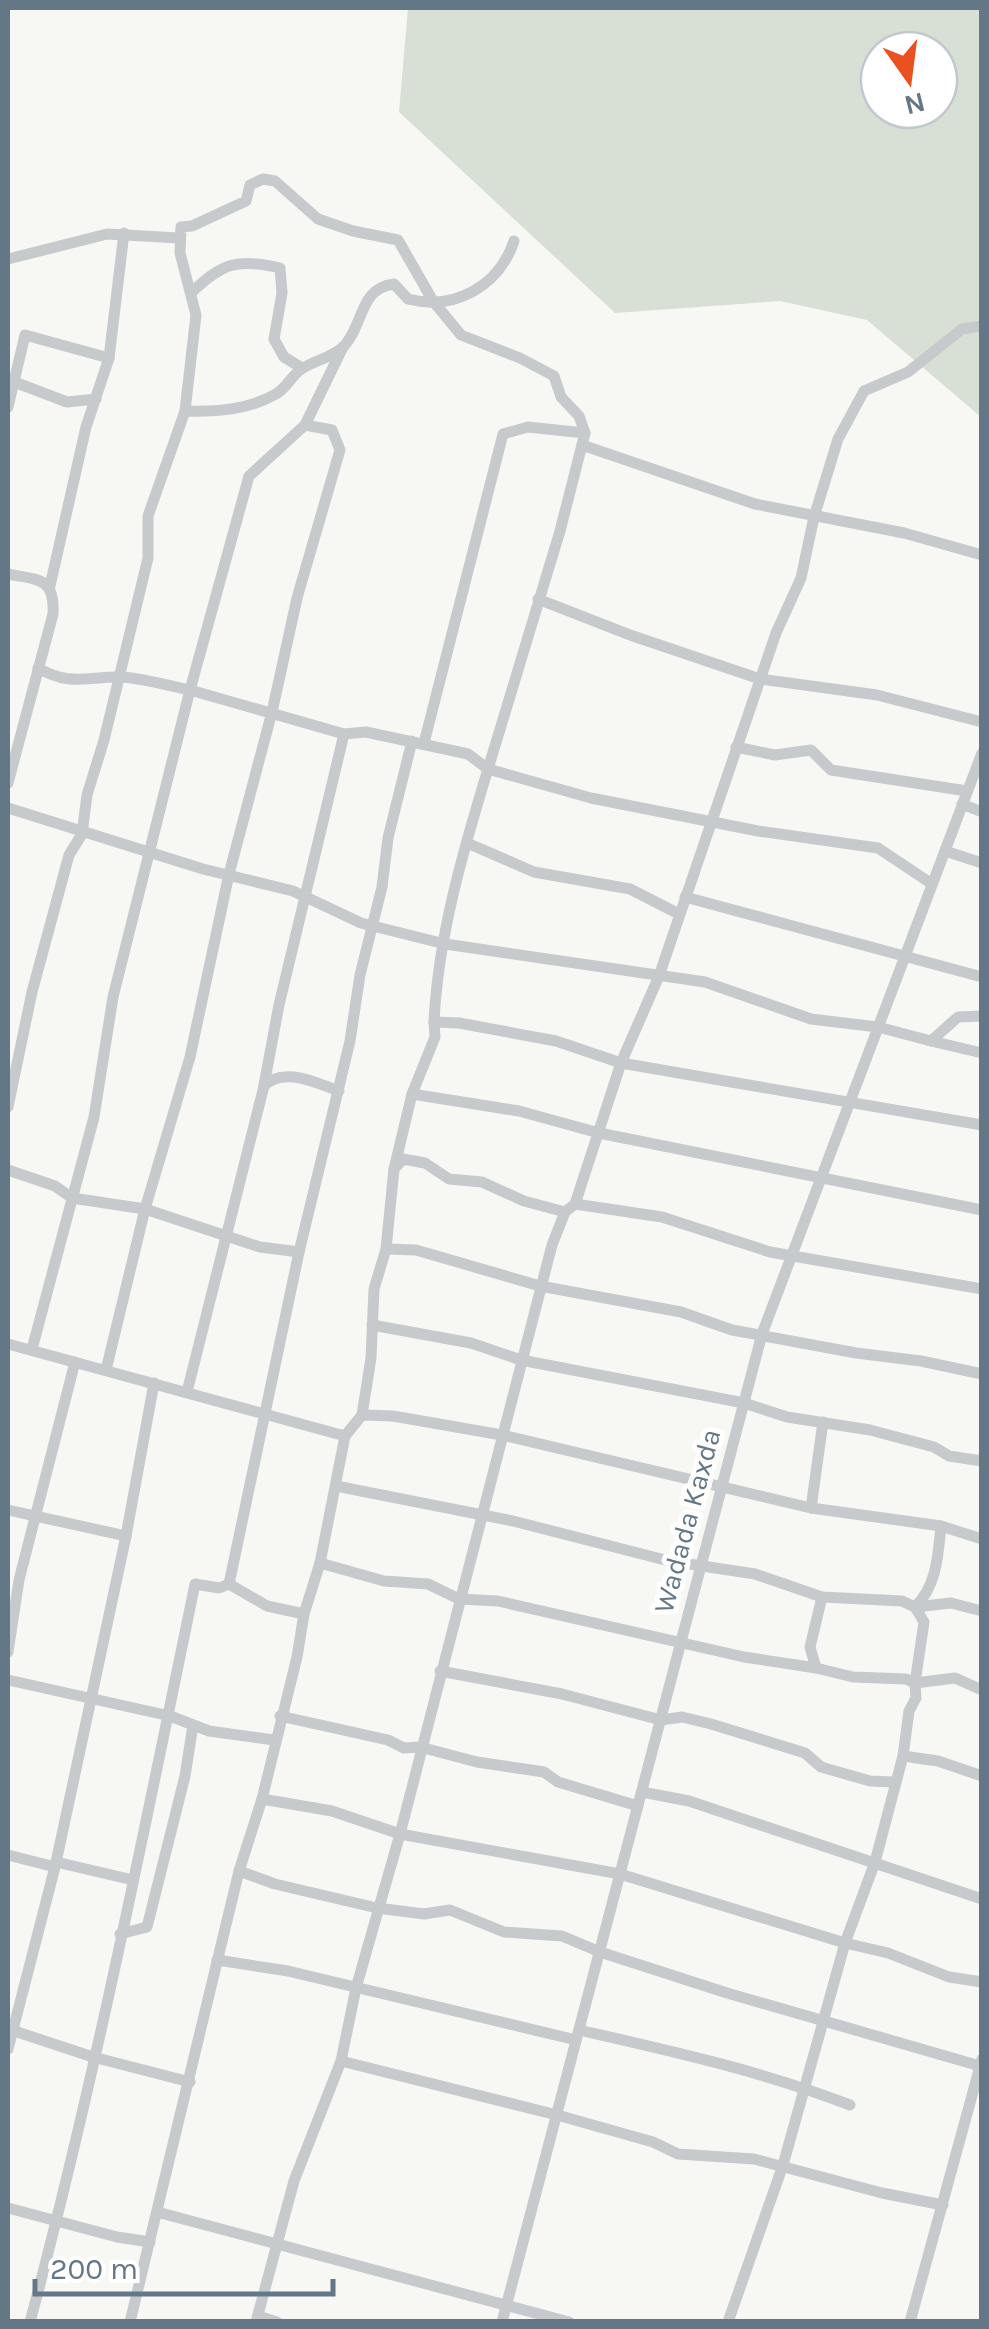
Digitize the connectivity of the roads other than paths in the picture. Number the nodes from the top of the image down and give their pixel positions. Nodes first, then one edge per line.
1 (124, 233) junction
2 (179, 238) junction
3 (514, 241) dead end
4 (8, 260) edge
5 (191, 293) junction
6 (433, 302) junction
7 (982, 326) edge
8 (342, 349) junction
9 (109, 358) junction
10 (302, 368) junction
11 (10, 381) edge
12 (96, 398) junction
13 (8, 407) edge
14 (186, 411) junction
15 (305, 424) junction
16 (583, 439) junction
17 (814, 517) junction
18 (982, 555) edge
19 (8, 574) edge
20 (50, 586) junction
21 (538, 599) junction
22 (38, 668) junction
23 (118, 677) junction
24 (760, 679) junction
25 (190, 690) junction
26 (272, 712) junction
27 (982, 722) edge
28 (344, 734) junction
29 (418, 742) junction
30 (736, 747) junction
31 (982, 753) edge
32 (488, 770) junction
33 (8, 784) edge
34 (967, 791) junction
35 (962, 804) junction
36 (8, 808) edge
37 (982, 812) edge
38 (710, 822) junction
39 (82, 834) junction
40 (466, 842) junction
41 (944, 850) junction
42 (150, 853) junction
43 (982, 863) edge
44 (229, 874) junction
45 (932, 884) junction
46 (304, 896) junction
47 (685, 896) junction
48 (680, 914) junction
49 (373, 926) junction
50 (444, 944) junction
51 (906, 954) junction
52 (659, 976) junction
53 (982, 976) edge
54 (982, 1016) edge
55 (434, 1022) junction
56 (878, 1026) junction
57 (931, 1041) junction
58 (982, 1053) edge
59 (622, 1063) junction
60 (264, 1086) junction
61 (339, 1090) junction
62 (412, 1094) junction
63 (849, 1104) junction
64 (8, 1107) edge
65 (982, 1125) edge
66 (599, 1134) junction
67 (394, 1169) junction
68 (8, 1170) edge
69 (822, 1177) junction
70 (72, 1198) junction
71 (570, 1208) junction
72 (146, 1209) junction
73 (982, 1210) edge
74 (227, 1237) junction
75 (386, 1249) junction
76 (299, 1252) junction
77 (792, 1255) junction
78 (540, 1286) junction
79 (982, 1289) edge
80 (372, 1325) junction
81 (762, 1334) junction
82 (8, 1344) edge
83 (32, 1349) junction
84 (521, 1360) junction
85 (75, 1362) junction
86 (106, 1370) junction
87 (982, 1374) edge
88 (154, 1383) junction
89 (186, 1392) junction
90 (744, 1403) junction
91 (362, 1414) junction
92 (266, 1415) junction
93 (822, 1422) junction
94 (502, 1435) junction
95 (345, 1436) junction
96 (982, 1461) edge
97 (336, 1486) junction
98 (722, 1488) junction
99 (811, 1508) junction
100 (8, 1510) edge
101 (481, 1515) junction
102 (36, 1516) junction
103 (941, 1526) junction
104 (126, 1536) junction
105 (982, 1538) edge
106 (320, 1563) junction
107 (702, 1565) junction
108 (229, 1584) junction
109 (822, 1597) junction
110 (459, 1599) junction
111 (915, 1607) junction
112 (982, 1610) edge
113 (304, 1614) junction
114 (681, 1642) junction
115 (8, 1652) edge
116 (816, 1668) junction
117 (440, 1671) junction
118 (8, 1680) edge
119 (914, 1683) junction
120 (982, 1690) edge
121 (91, 1698) junction
122 (170, 1716) junction
123 (280, 1716) junction
124 (661, 1720) junction
125 (193, 1725) junction
126 (274, 1740) junction
127 (420, 1748) junction
128 (904, 1756) junction
129 (982, 1776) edge
130 (894, 1782) junction
131 (642, 1792) junction
132 (262, 1798) junction
133 (638, 1806) junction
134 (400, 1834) junction
135 (8, 1854) edge
136 (875, 1862) junction
137 (56, 1865) junction
138 (239, 1871) junction
139 (620, 1874) junction
140 (132, 1880) junction
141 (982, 1900) edge
142 (377, 1908) junction
143 (120, 1934) junction
144 (845, 1943) junction
145 (600, 1952) junction
146 (217, 1960) junction
147 (982, 1982) edge
148 (356, 1988) junction
149 (822, 2022) junction
150 (10, 2030) edge
151 (578, 2035) junction
152 (8, 2049) edge
153 (93, 2057) junction
154 (341, 2060) junction
155 (981, 2062) edge
156 (190, 2082) junction
157 (804, 2088) junction
158 (976, 2105) edge
159 (850, 2106) dead end
160 (557, 2115) junction
161 (783, 2165) junction
162 (943, 2205) junction
163 (8, 2208) edge
164 (157, 2212) junction
165 (57, 2221) junction
166 (150, 2242) junction
167 (276, 2246) junction
168 (507, 2304) junction
169 (257, 2319) edge
170 (30, 2322) edge
171 (130, 2322) edge
172 (277, 2322) edge
173 (502, 2322) edge
174 (568, 2322) edge
175 (728, 2322) edge
176 (910, 2322) edge

1 - 2 street
1 - 4 street
1 - 9 street
2 - 5 street
2 - 6 street
3 - 6 street
5 - 10 street
5 - 14 street
6 - 8 street
6 - 16 street
7 - 17 street
8 - 10 street
8 - 15 street
9 - 11 street
9 - 12 street
10 - 14 street
11 - 12 street
11 - 13 street
12 - 20 street
14 - 23 street
15 - 25 street
15 - 26 street
16 - 17 street
16 - 21 street
16 - 29 street
17 - 18 street
17 - 24 street
19 - 20 street
20 - 22 street
21 - 24 street
21 - 32 street
22 - 23 street
22 - 33 street
23 - 25 street
23 - 39 street
24 - 27 street
24 - 30 street
25 - 26 street
25 - 42 street
26 - 28 street
26 - 44 street
28 - 29 street
28 - 46 street
29 - 32 street
29 - 49 street
30 - 34 street
30 - 38 street
31 - 34 street, Wadada Kaxda
32 - 38 street
32 - 40 street
34 - 35 street, Wadada Kaxda
35 - 37 street
35 - 41 street, Wadada Kaxda
36 - 39 street
38 - 45 street
38 - 47 street
39 - 42 street
39 - 64 street
40 - 48 street
40 - 50 street
41 - 43 street
41 - 45 street, Wadada Kaxda
42 - 44 street
42 - 70 street
44 - 46 street
44 - 72 street
45 - 51 street, Wadada Kaxda
46 - 49 street
46 - 60 street
47 - 48 street
47 - 51 street
48 - 52 street
49 - 50 street
49 - 61 street
50 - 52 street
50 - 55 street
51 - 53 street
51 - 56 street, Wadada Kaxda
52 - 56 street
52 - 59 street
54 - 57 street
55 - 59 street
55 - 62 street
56 - 57 street
56 - 63 street, Wadada Kaxda
57 - 58 street
59 - 63 street
59 - 66 street
60 - 61 street
60 - 74 street
61 - 76 street
62 - 66 street
62 - 67 street
63 - 65 street
63 - 69 street, Wadada Kaxda
66 - 69 street
66 - 71 street
67 - 71 street
67 - 75 street
68 - 70 street
69 - 73 street
69 - 77 street, Wadada Kaxda
70 - 72 street
70 - 83 street
71 - 77 street
71 - 78 street
72 - 74 street
72 - 86 street
74 - 76 street
74 - 89 street
75 - 78 street
75 - 80 street
76 - 92 street
77 - 79 street
77 - 81 street, Wadada Kaxda
78 - 81 street
78 - 84 street
80 - 84 street
80 - 91 street
81 - 87 street
81 - 90 street, Wadada Kaxda
82 - 83 street
83 - 85 street
84 - 90 street
84 - 94 street
85 - 86 street
85 - 102 street
86 - 88 street
88 - 89 street
88 - 104 street
89 - 92 street
90 - 93 street
90 - 98 street, Wadada Kaxda
91 - 94 street
91 - 95 street
92 - 95 street
92 - 108 street
93 - 96 street
93 - 99 street
94 - 98 street
94 - 101 street
95 - 97 street
97 - 101 street
97 - 106 street
98 - 99 street
98 - 107 street, Wadada Kaxda
99 - 103 street
100 - 102 street
101 - 107 street
101 - 110 street
102 - 104 street
102 - 115 street
103 - 105 street
103 - 111 street
104 - 121 street
106 - 110 street
106 - 113 street
107 - 109 street
107 - 114 street, Wadada Kaxda
108 - 113 street
108 - 122 street
109 - 111 street
109 - 116 street
110 - 114 street
110 - 117 street
111 - 112 street
111 - 119 street
113 - 123 street
114 - 116 street
114 - 124 street, Wadada Kaxda
116 - 119 street
117 - 124 street
117 - 127 street
118 - 121 street
119 - 120 street
119 - 128 street
121 - 122 street
121 - 137 street
122 - 125 street
122 - 140 street
123 - 126 street
123 - 127 street
124 - 130 street
124 - 131 street, Wadada Kaxda
125 - 126 street
125 - 143 street
126 - 132 street
127 - 133 street
127 - 134 street
128 - 129 street
128 - 130 street
130 - 136 street
131 - 133 street, Wadada Kaxda
131 - 136 street
132 - 134 street
132 - 138 street
133 - 139 street, Wadada Kaxda
134 - 139 street
134 - 142 street
135 - 137 street
136 - 141 street
136 - 144 street
137 - 140 street
137 - 150 street
138 - 142 street
138 - 146 street
139 - 144 street
139 - 145 street, Wadada Kaxda
140 - 143 street
142 - 145 street
142 - 148 street
143 - 153 street
144 - 147 street
144 - 149 street
145 - 149 street
145 - 151 street, Wadada Kaxda
146 - 148 street
146 - 156 street
148 - 151 street
148 - 154 street
149 - 155 street
149 - 157 street
150 - 152 street
150 - 153 street
151 - 157 street
151 - 160 street, Wadada Kaxda
153 - 156 street
153 - 165 street
154 - 160 street
154 - 167 street
155 - 158 street
156 - 164 street
157 - 159 street
157 - 161 street
158 - 162 street
160 - 161 street
160 - 168 street, Wadada Kaxda
161 - 162 street
161 - 175 street
162 - 176 street
163 - 165 street
164 - 166 street
164 - 167 street
165 - 166 street
165 - 170 street
166 - 171 street
167 - 168 street
167 - 169 street
168 - 173 street, Wadada Kaxda
168 - 174 street
169 - 172 street

